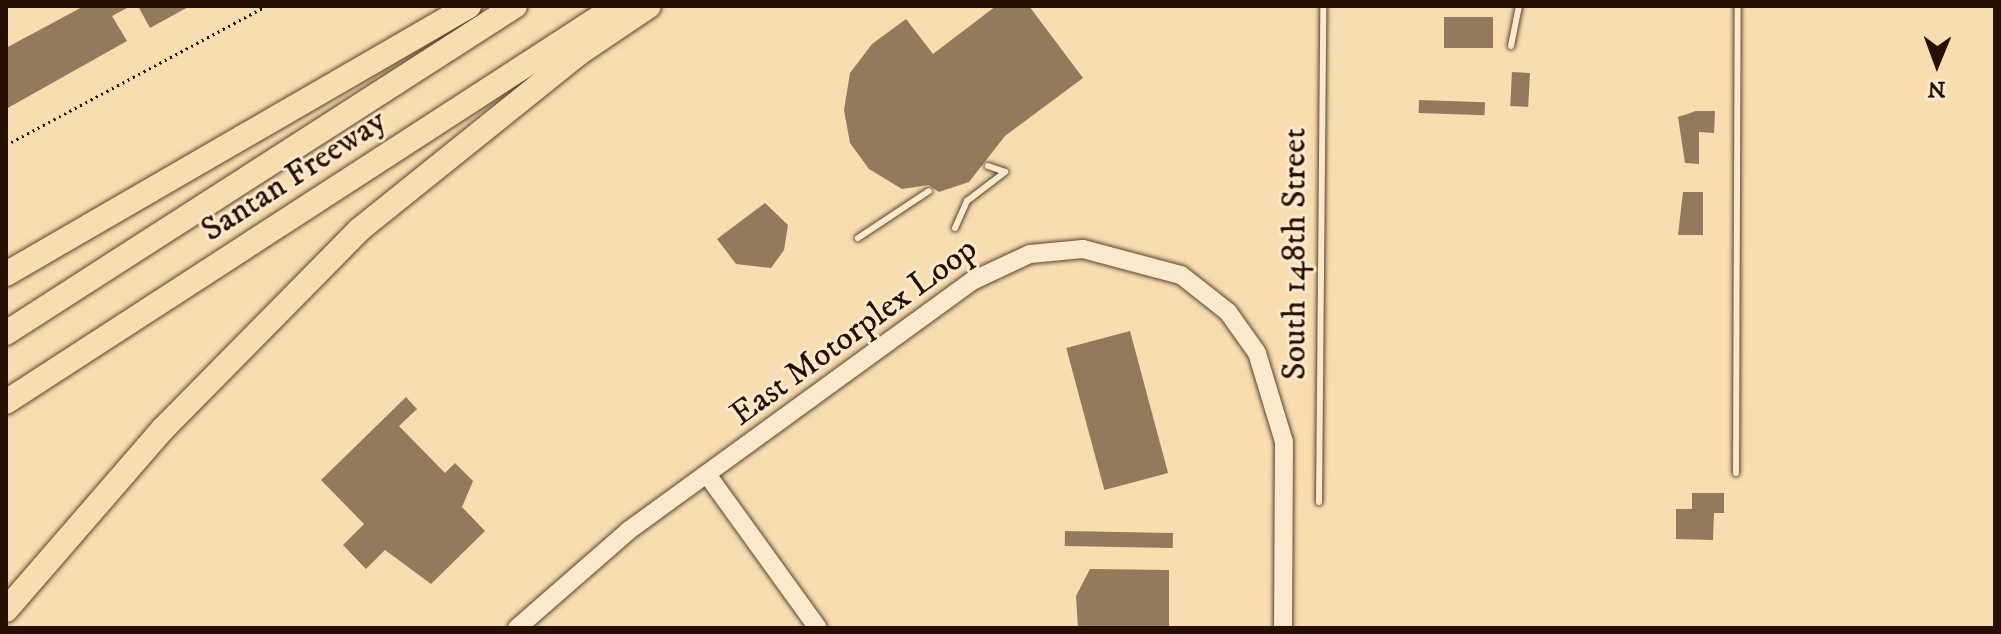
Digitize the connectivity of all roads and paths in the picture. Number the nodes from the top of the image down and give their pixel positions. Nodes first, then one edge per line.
1 (266, 6) edge
2 (469, 6) edge
3 (515, 6) edge
4 (617, 6) edge
5 (649, 6) edge
6 (1323, 6) edge
7 (1519, 6) edge
8 (1738, 6) edge
9 (1511, 46) dead end
10 (6, 145) edge
11 (988, 166) dead end
12 (929, 191) dead end
13 (955, 228) dead end
14 (858, 238) dead end
15 (6, 274) edge
16 (6, 333) edge
17 (6, 402) edge
18 (1736, 473) dead end
19 (709, 477) junction
20 (1319, 502) dead end
21 (6, 610) edge
22 (517, 628) edge
23 (818, 628) edge
24 (1283, 628) edge

1 - 10 path
2 - 15 highway
3 - 16 highway, Santan Freeway
4 - 17 highway, Santan Freeway
5 - 21 highway
6 - 20 lane, South 148th Street
7 - 9 lane
8 - 18 lane
11 - 13 lane
12 - 14 lane
19 - 22 street, East Motorplex Loop
19 - 23 street
19 - 24 street, East Motorplex Loop

